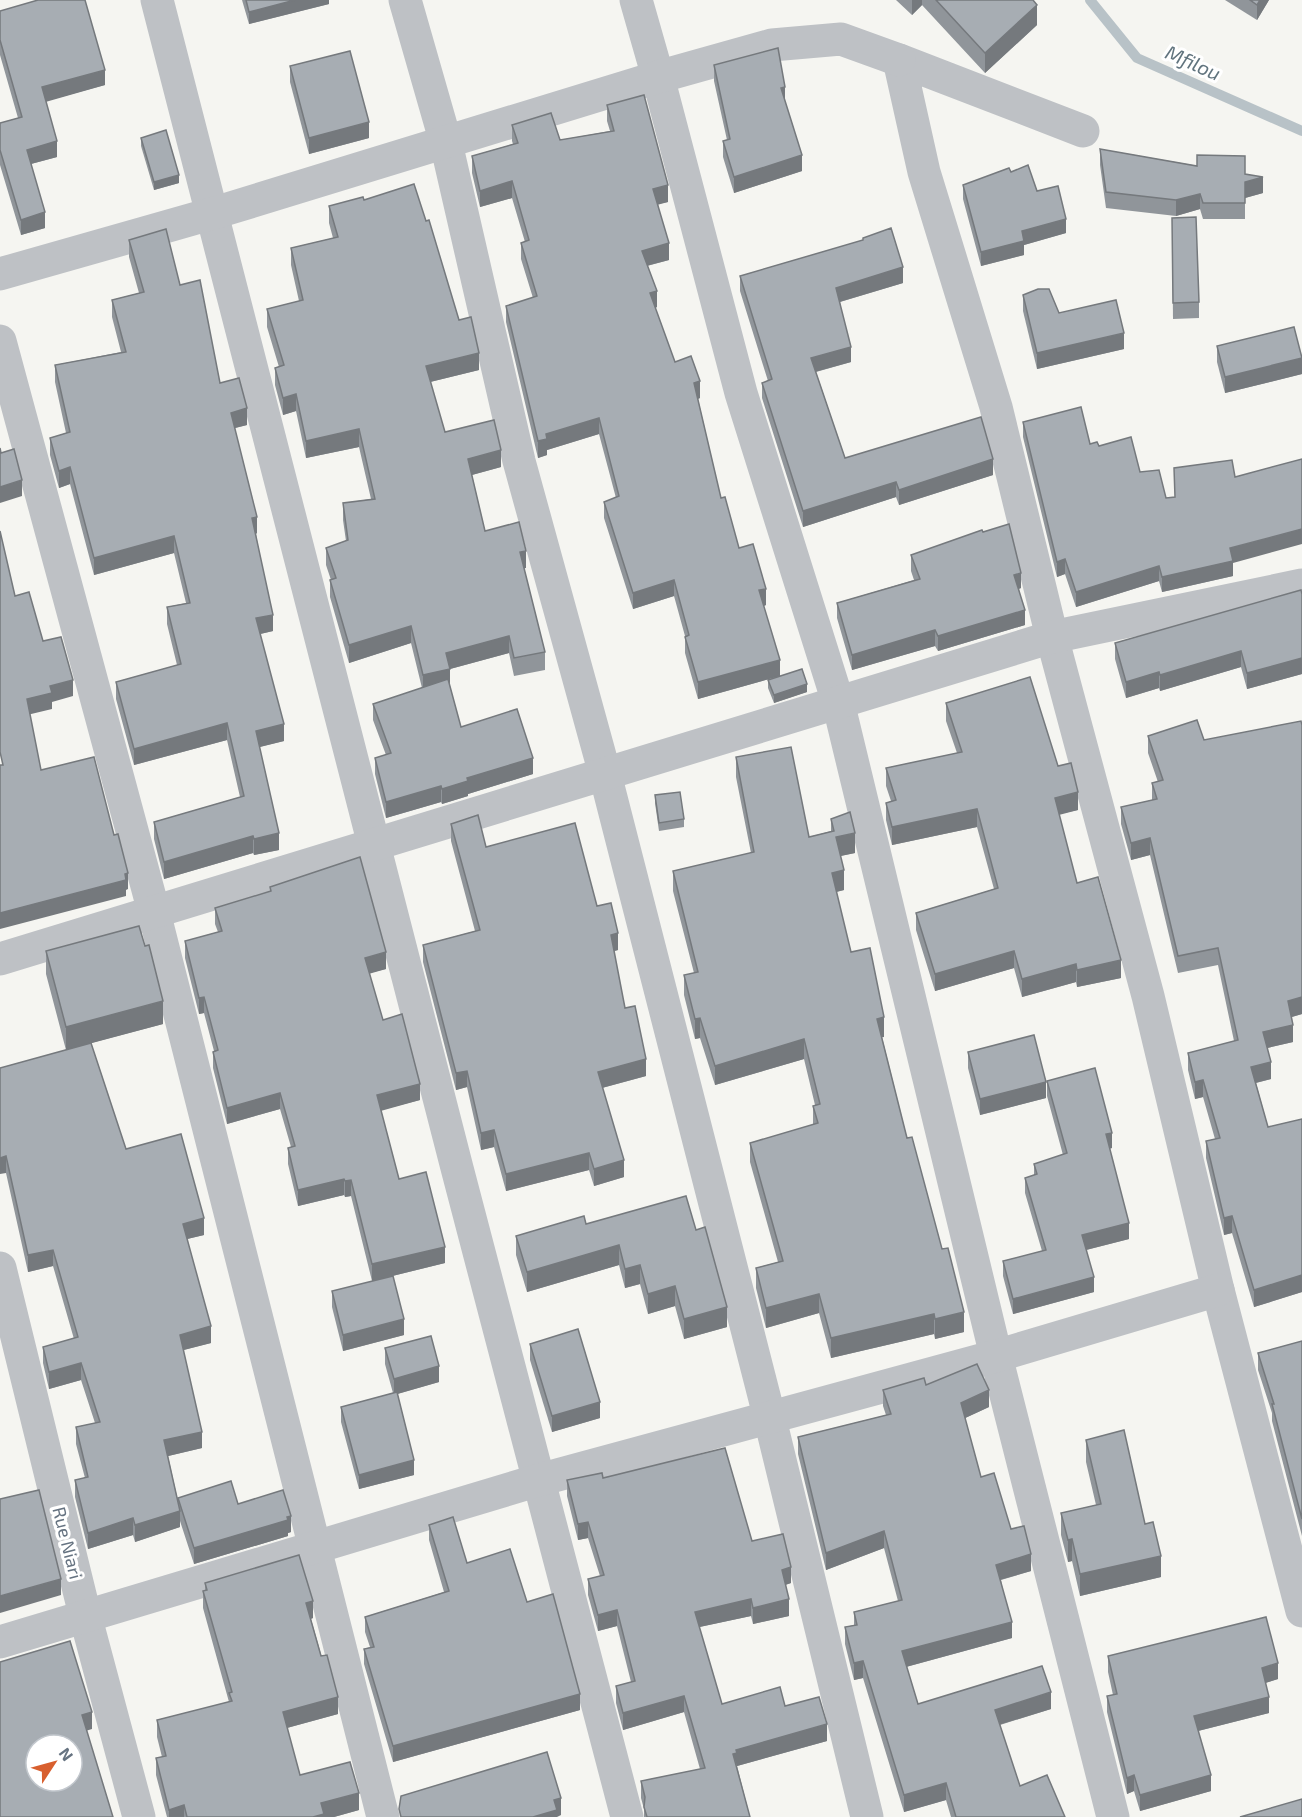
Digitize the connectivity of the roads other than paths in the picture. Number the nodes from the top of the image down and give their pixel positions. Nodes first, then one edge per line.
1 (157, 0) edge
2 (405, 0) edge
3 (636, 0) edge
4 (899, 60) junction
5 (658, 77) junction
6 (1083, 130) dead end
7 (446, 143) junction
8 (214, 213) junction
9 (0, 274) edge
10 (0, 341) edge
11 (1302, 585) edge
12 (1052, 637) junction
13 (838, 702) junction
14 (605, 774) junction
15 (375, 844) junction
16 (154, 912) junction
17 (0, 959) edge
18 (0, 1268) edge
19 (1218, 1290) junction
20 (996, 1356) junction
21 (770, 1419) junction
22 (539, 1480) junction
23 (313, 1546) junction
24 (1302, 1611) edge
25 (85, 1615) junction
26 (0, 1642) edge
27 (139, 1817) edge
28 (383, 1817) edge
29 (627, 1817) edge
30 (867, 1817) edge
31 (1113, 1817) edge

1 - 8 street
2 - 7 street
3 - 5 street
4 - 5 street
4 - 6 street
4 - 12 street
5 - 7 street
5 - 13 street
7 - 8 street
7 - 14 street
8 - 9 street
8 - 15 street
10 - 16 street
11 - 12 street
12 - 13 street
12 - 19 street
13 - 14 street
13 - 20 street
14 - 15 street
14 - 21 street
15 - 16 street
15 - 22 street
16 - 17 street
16 - 23 street
18 - 25 street, Rue Niari
19 - 20 street
19 - 24 street
20 - 21 street
20 - 31 street
21 - 22 street
21 - 30 street
22 - 23 street
22 - 29 street
23 - 25 street
23 - 28 street
25 - 26 street
25 - 27 street, Rue Niari

